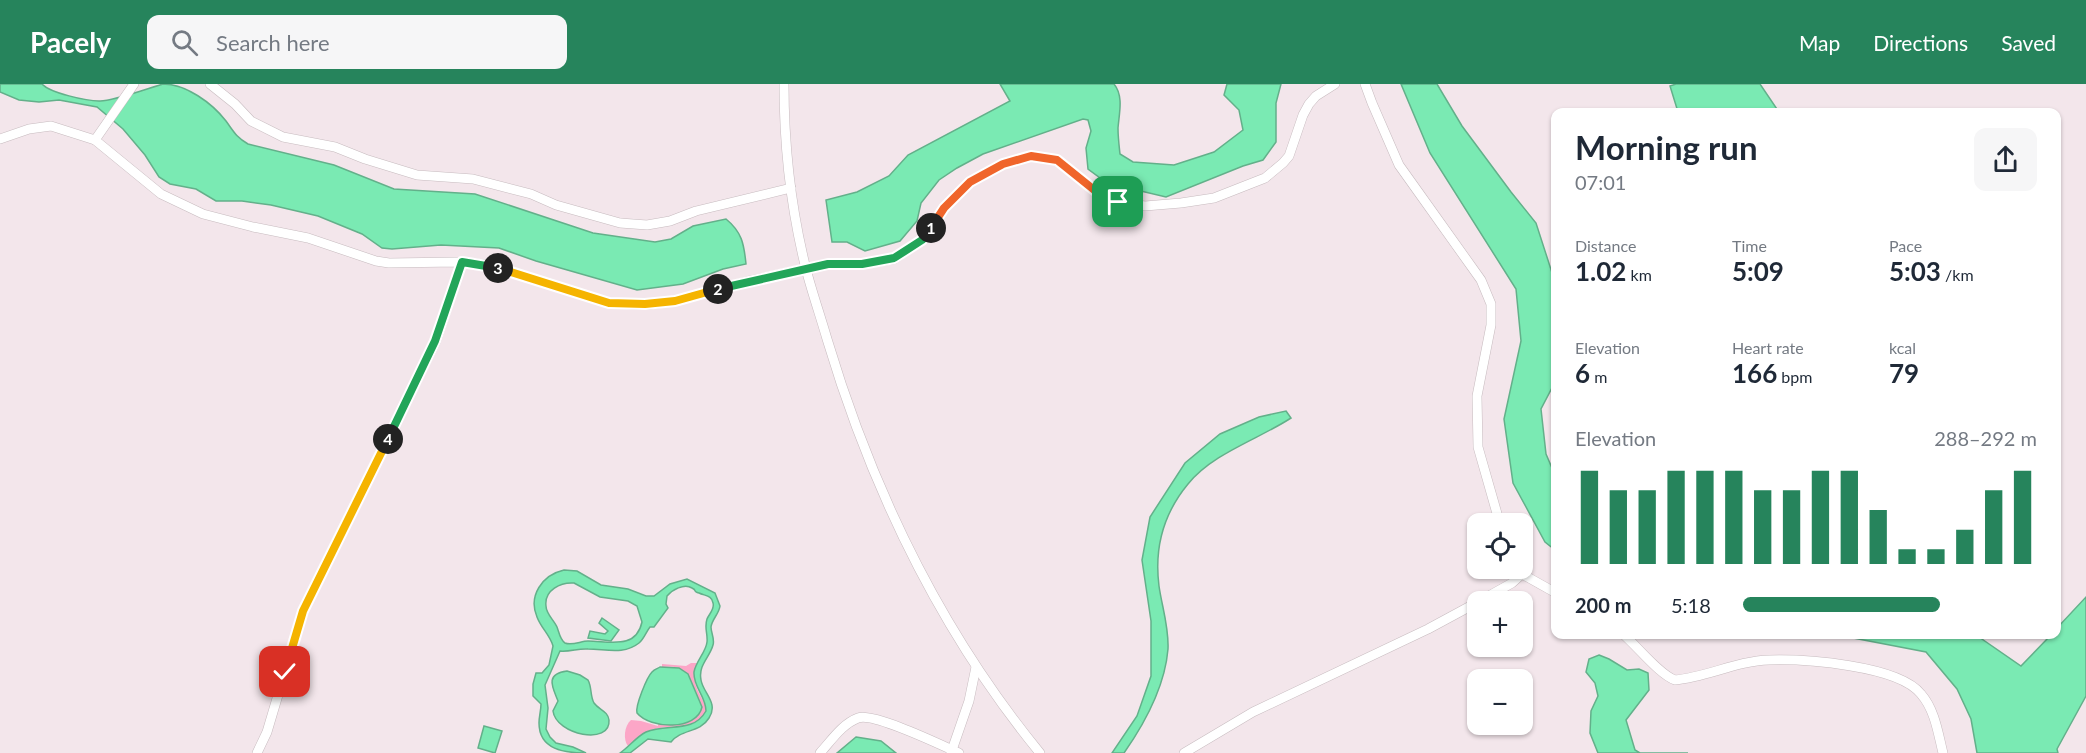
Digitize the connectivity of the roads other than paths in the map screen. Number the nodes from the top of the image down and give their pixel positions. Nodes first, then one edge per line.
1 (210, 84) edge
2 (784, 84) edge
3 (1335, 84) edge
4 (1365, 84) edge
5 (132, 86) edge
6 (0, 139) edge
7 (95, 140) junction
8 (791, 188) junction
9 (462, 262) junction
10 (806, 268) junction
11 (1497, 513) edge
12 (1515, 579) edge
13 (1533, 579) edge
14 (1551, 590) edge
15 (1498, 591) edge
16 (1467, 608) edge
17 (1629, 639) edge
18 (976, 667) junction
19 (954, 752) edge
20 (257, 753) edge
21 (820, 753) edge
22 (1040, 753) edge
23 (1184, 753) edge
24 (1943, 753) edge

1 - 8 street
2 - 8 street
3 - 10 street
4 - 11 street
5 - 7 street
6 - 7 street
7 - 9 street
8 - 10 street
9 - 10 street
9 - 20 street
10 - 18 street
12 - 15 street
13 - 14 street
16 - 23 street
17 - 24 street
18 - 19 street
18 - 22 street
19 - 21 street

